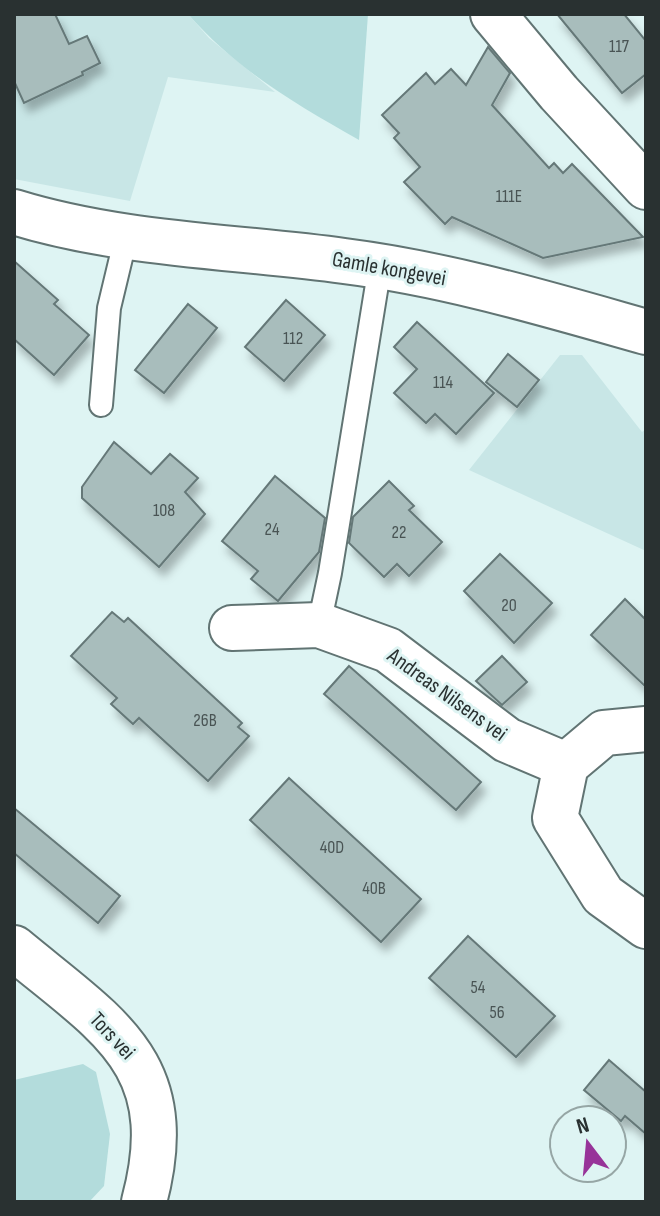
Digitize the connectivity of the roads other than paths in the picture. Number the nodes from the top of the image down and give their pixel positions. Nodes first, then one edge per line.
1 (493, 14) edge
2 (646, 187) edge
3 (14, 212) edge
4 (126, 237) junction
5 (380, 266) junction
6 (646, 332) edge
7 (101, 405) dead end
8 (319, 625) junction
9 (232, 628) dead end
10 (646, 729) edge
11 (566, 765) junction
12 (646, 926) edge
13 (14, 948) edge
14 (144, 1202) edge

1 - 2 street
3 - 4 street, Gamle kongevei
4 - 5 street, Gamle kongevei
4 - 7 lane
5 - 6 street, Gamle kongevei
5 - 8 lane
8 - 9 street, Andreas Nilsens vei
8 - 11 street, Andreas Nilsens vei
10 - 11 street
11 - 12 street
13 - 14 street, Tors vei

